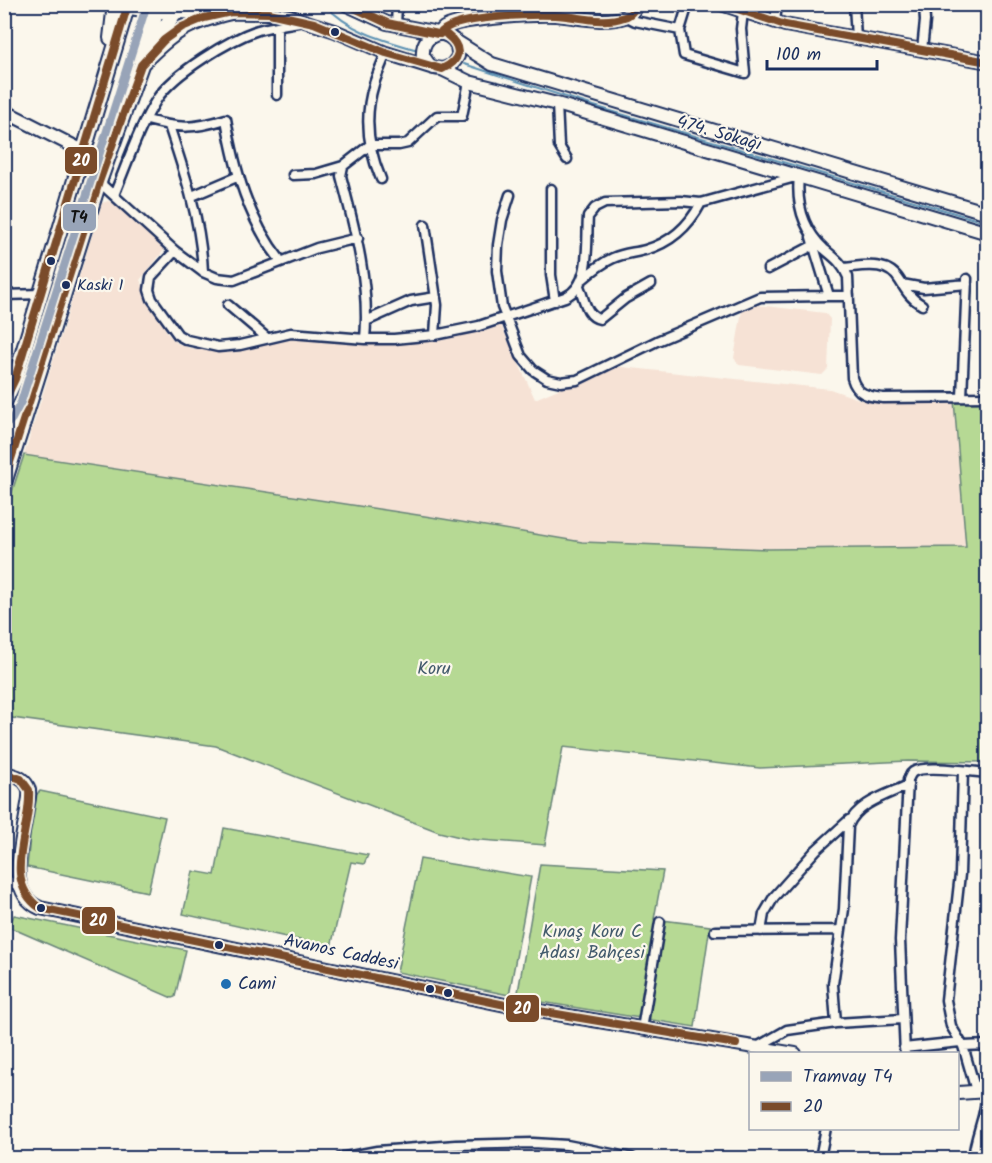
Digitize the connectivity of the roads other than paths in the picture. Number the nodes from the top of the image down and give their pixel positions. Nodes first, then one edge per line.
1 (345, 4) edge
2 (397, 4) edge
3 (467, 4) edge
4 (638, 4) edge
5 (687, 4) edge
6 (720, 4) edge
7 (777, 4) edge
8 (854, 4) edge
9 (924, 4) edge
10 (119, 5) edge
11 (156, 8) edge
12 (177, 8) edge
13 (540, 10) edge
14 (231, 12) junction
15 (743, 12) junction
16 (627, 17) junction
17 (304, 21) junction
18 (467, 22) junction
19 (775, 22) junction
20 (396, 25) junction
21 (277, 27) junction
22 (680, 30) junction
23 (439, 34) junction
24 (856, 38) junction
25 (458, 46) junction
26 (922, 50) junction
27 (386, 53) junction
28 (987, 63) edge
29 (141, 65) junction
30 (438, 69) junction
31 (469, 82) junction
32 (277, 95) dead end
33 (557, 104) junction
34 (4, 111) edge
35 (147, 120) junction
36 (169, 126) junction
37 (370, 145) junction
38 (85, 152) junction
39 (567, 159) dead end
40 (343, 166) junction
41 (293, 175) dead end
42 (239, 176) junction
43 (799, 176) junction
44 (381, 179) dead end
45 (99, 182) junction
46 (551, 189) dead end
47 (114, 195) junction
48 (510, 195) dead end
49 (192, 196) junction
50 (701, 203) junction
51 (987, 213) edge
52 (425, 225) dead end
53 (987, 232) edge
54 (810, 233) junction
55 (358, 238) junction
56 (814, 245) junction
57 (175, 250) junction
58 (281, 261) junction
59 (844, 268) junction
60 (768, 270) dead end
61 (203, 272) junction
62 (581, 283) junction
63 (651, 284) dead end
64 (902, 284) junction
65 (42, 294) junction
66 (4, 295) edge
67 (829, 296) junction
68 (849, 296) junction
69 (436, 297) junction
70 (555, 301) junction
71 (228, 304) dead end
72 (922, 304) dead end
73 (505, 318) junction
74 (366, 321) junction
75 (435, 335) junction
76 (267, 338) junction
77 (365, 339) junction
78 (15, 379) junction
79 (4, 390) edge
80 (987, 397) edge
81 (962, 398) junction
82 (4, 403) edge
83 (4, 422) edge
84 (21, 432) junction
85 (4, 439) edge
86 (4, 483) edge
87 (963, 771) junction
88 (4, 772) edge
89 (987, 773) edge
90 (908, 785) junction
91 (852, 818) junction
92 (4, 878) edge
93 (19, 887) junction
94 (660, 922) dead end
95 (841, 930) junction
96 (715, 931) dead end
97 (761, 931) junction
98 (903, 1018) junction
99 (836, 1023) junction
100 (642, 1029) junction
101 (962, 1044) junction
102 (987, 1045) edge
103 (757, 1047) junction
104 (904, 1051) edge
105 (789, 1052) edge
106 (983, 1091) edge
107 (959, 1093) edge
108 (826, 1130) edge
109 (417, 1148) junction
110 (340, 1158) edge
111 (418, 1158) edge
112 (632, 1158) edge
113 (820, 1158) edge
114 (973, 1158) edge

1 - 20 street
2 - 20 street
3 - 18 street
4 - 16 street
5 - 22 street
6 - 15 street
7 - 19 street
8 - 24 street
9 - 26 street
10 - 11 street, 474. Sokağı
10 - 38 main road
11 - 12 street, 474. Sokağı
11 - 29 main road
12 - 14 street, 474. Sokağı
12 - 29 main road
13 - 16 street
13 - 18 street
14 - 17 street, 474. Sokağı
14 - 29 main road
15 - 19 street
15 - 22 street
16 - 22 street
17 - 21 street
17 - 27 street, 474. Sokağı
18 - 23 street
18 - 25 street
19 - 24 street
20 - 23 street
21 - 32 street
21 - 35 street
23 - 25 street
23 - 30 street
24 - 26 street
25 - 30 street
25 - 51 street, 474. Sokağı
26 - 28 street
27 - 30 street, 474. Sokağı
27 - 37 street
29 - 45 main road
30 - 31 street, 474. Sokağı
31 - 33 street, 474. Sokağı
31 - 37 street
33 - 39 street
33 - 43 street, 474. Sokağı
34 - 38 street
35 - 36 street
35 - 47 street
36 - 42 street
36 - 49 street
37 - 40 street
37 - 44 street
38 - 65 main road
40 - 41 street
40 - 55 street
42 - 49 street
42 - 58 street
43 - 50 street
43 - 53 street, 474. Sokağı
43 - 54 street
45 - 47 street
45 - 84 main road
46 - 70 street
47 - 57 street
48 - 73 street
49 - 61 street
50 - 62 street
50 - 62 street
52 - 69 street
54 - 56 street
54 - 59 street
55 - 58 street
55 - 74 street
56 - 60 street
56 - 67 street
57 - 61 street
57 - 76 street
58 - 61 street
59 - 64 street
59 - 68 street
62 - 63 street
62 - 70 street
64 - 72 street
64 - 81 street
65 - 66 street
65 - 78 main road
67 - 68 street
67 - 73 street
68 - 81 street
69 - 74 street
69 - 75 street
70 - 73 street
71 - 76 street
73 - 75 street
74 - 77 street
75 - 77 street
76 - 77 street
78 - 79 street
78 - 82 main road
80 - 81 street
83 - 84 street
84 - 85 street
84 - 86 main road
87 - 89 street
87 - 90 street
87 - 101 street
88 - 93 street
90 - 91 street
90 - 98 street
91 - 95 street
91 - 97 street
92 - 93 street
93 - 100 street, Avanos Caddesi
94 - 100 street
95 - 97 street
95 - 99 street
96 - 97 street
98 - 99 street
98 - 104 street
99 - 103 street
100 - 103 street, Avanos Caddesi
101 - 102 street
101 - 104 street
101 - 106 street
103 - 105 street, Avanos Caddesi
106 - 107 street
106 - 114 street
108 - 113 street
109 - 110 street
109 - 111 street
109 - 112 street

